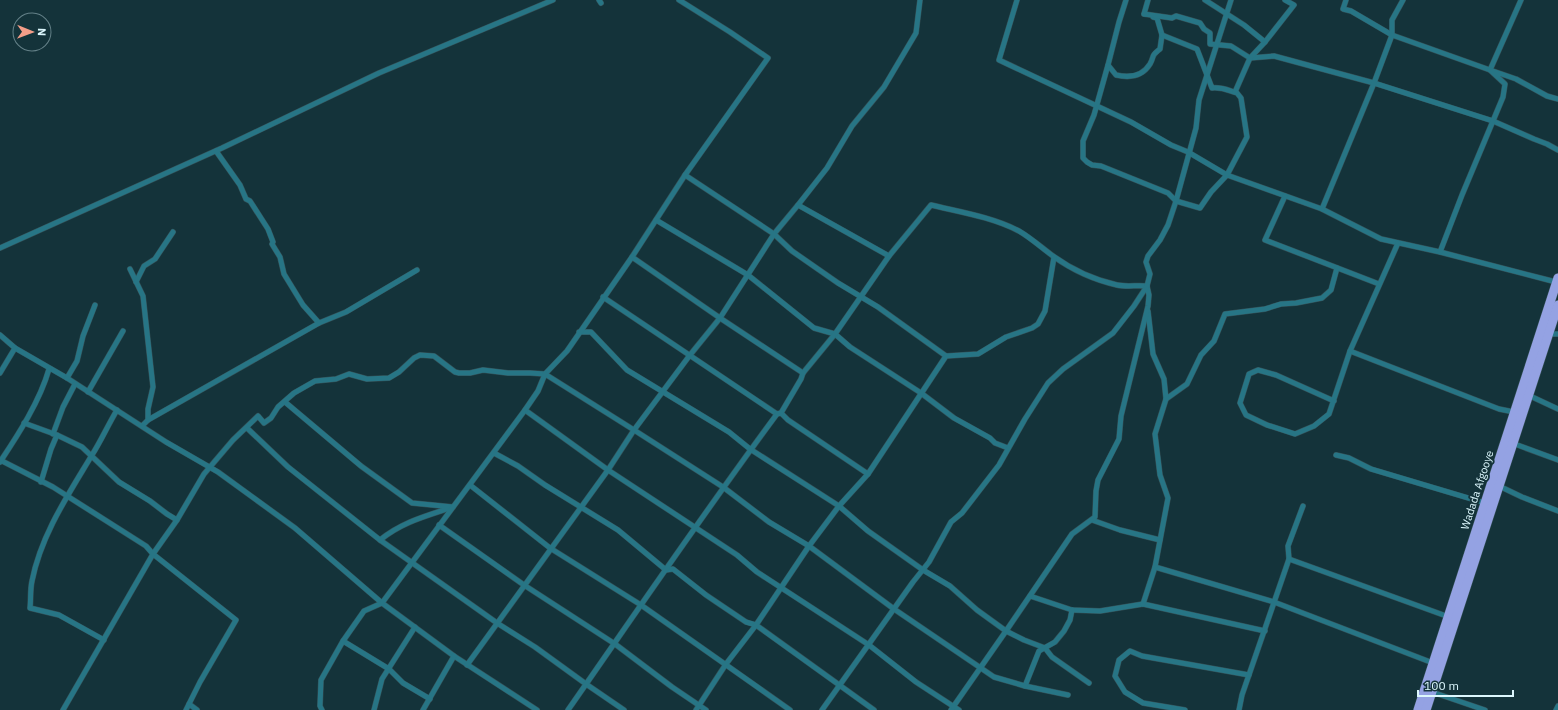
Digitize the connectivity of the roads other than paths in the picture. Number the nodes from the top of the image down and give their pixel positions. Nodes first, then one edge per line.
1 (553, 0) edge
2 (679, 0) edge
3 (920, 0) edge
4 (1017, 0) edge
5 (1126, 0) edge
6 (1148, 0) edge
7 (1206, 0) edge
8 (1231, 0) edge
9 (1285, 0) edge
10 (1346, 0) edge
11 (1402, 0) edge
12 (1521, 0) edge
13 (1144, 14) junction
14 (1227, 14) junction
15 (1162, 35) junction
16 (1392, 35) junction
17 (1265, 42) junction
18 (1217, 45) junction
19 (1250, 58) junction
20 (1108, 65) junction
21 (1490, 70) junction
22 (1207, 75) junction
23 (1374, 83) junction
24 (1235, 92) junction
25 (1558, 99) edge
26 (1097, 106) junction
27 (1493, 121) junction
28 (1558, 150) edge
29 (216, 151) junction
30 (1188, 152) junction
31 (685, 175) junction
32 (1226, 175) junction
33 (1285, 196) junction
34 (1176, 201) junction
35 (798, 205) junction
36 (1322, 210) junction
37 (656, 220) junction
38 (173, 232) dead end
39 (774, 234) junction
40 (1398, 243) junction
41 (0, 248) edge
42 (1440, 252) junction
43 (889, 256) junction
44 (1054, 257) junction
45 (632, 258) junction
46 (1337, 268) junction
47 (130, 269) dead end
48 (417, 270) dead end
49 (748, 275) junction
50 (1557, 280) edge
51 (136, 282) junction
52 (1379, 284) junction
53 (1147, 286) junction
54 (604, 297) junction
55 (860, 297) junction
56 (95, 305) dead end
57 (1558, 305) edge
58 (1148, 306) junction
59 (720, 318) junction
60 (319, 323) junction
61 (123, 331) dead end
62 (579, 332) junction
63 (835, 334) junction
64 (1548, 334) junction
65 (1558, 334) edge
66 (0, 335) edge
67 (14, 348) junction
68 (1350, 351) junction
69 (690, 355) junction
70 (946, 356) junction
71 (49, 369) junction
72 (0, 373) edge
73 (803, 373) junction
74 (545, 374) junction
75 (67, 378) junction
76 (76, 384) junction
77 (88, 392) junction
78 (662, 392) junction
79 (921, 393) junction
80 (1528, 395) junction
81 (1166, 399) junction
82 (1334, 401) junction
83 (285, 402) junction
84 (1558, 409) edge
85 (117, 410) junction
86 (525, 410) junction
87 (1514, 412) junction
88 (779, 413) junction
89 (148, 420) junction
90 (24, 423) junction
91 (142, 426) junction
92 (247, 428) junction
93 (634, 430) junction
94 (55, 435) junction
95 (1512, 444) junction
96 (1008, 448) junction
97 (750, 449) junction
98 (494, 454) junction
99 (92, 455) junction
100 (1336, 455) dead end
101 (1558, 460) edge
102 (0, 461) edge
103 (210, 467) junction
104 (608, 470) junction
105 (868, 474) junction
106 (41, 482) junction
107 (470, 485) junction
108 (1499, 486) junction
109 (722, 488) junction
110 (66, 496) junction
111 (1485, 503) junction
112 (839, 506) junction
113 (1303, 506) dead end
114 (453, 507) junction
115 (580, 507) junction
116 (1558, 511) edge
117 (177, 520) junction
118 (1092, 520) junction
119 (439, 525) junction
120 (696, 528) junction
121 (380, 540) junction
122 (1160, 540) junction
123 (809, 546) junction
124 (550, 548) junction
125 (154, 554) junction
126 (1289, 559) junction
127 (411, 564) junction
128 (1155, 567) junction
129 (666, 570) junction
130 (923, 570) junction
131 (524, 585) junction
132 (781, 588) junction
133 (1030, 596) junction
134 (1274, 602) junction
135 (382, 603) junction
136 (1143, 604) junction
137 (641, 606) junction
138 (894, 609) junction
139 (1072, 610) junction
140 (1449, 617) junction
141 (497, 623) junction
142 (756, 625) junction
143 (415, 627) junction
144 (1006, 631) junction
145 (1265, 631) junction
146 (104, 640) junction
147 (343, 641) junction
148 (614, 644) junction
149 (869, 645) junction
150 (1045, 648) junction
151 (454, 656) junction
152 (726, 664) junction
153 (1433, 664) junction
154 (467, 665) junction
155 (981, 667) junction
156 (389, 669) junction
157 (1249, 675) junction
158 (1089, 683) dead end
159 (586, 684) junction
160 (840, 685) junction
161 (1025, 686) junction
162 (1432, 692) junction
163 (1068, 695) dead end
164 (430, 699) junction
165 (189, 704) junction
166 (1558, 706) edge
167 (698, 708) edge
168 (952, 708) edge
169 (426, 709) edge
170 (63, 710) edge
171 (186, 710) edge
172 (197, 710) edge
173 (322, 710) edge
174 (374, 710) edge
175 (537, 710) edge
176 (568, 710) edge
177 (624, 710) edge
178 (706, 710) edge
179 (790, 710) edge
180 (822, 710) edge
181 (874, 710) edge
182 (959, 710) edge
183 (1185, 710) edge
184 (1239, 710) edge
185 (1418, 710) edge
186 (1426, 710) edge
187 (1485, 710) edge
188 (1556, 710) edge

1 - 29 street
2 - 31 street
3 - 35 street
4 - 26 street
5 - 20 street
6 - 13 street
7 - 14 street
8 - 14 street
9 - 17 street
10 - 16 street
11 - 16 street
12 - 21 street
13 - 15 street
13 - 18 street
14 - 17 street
14 - 18 street
15 - 20 street
15 - 22 street
16 - 21 street
16 - 23 street
17 - 19 street
18 - 19 street
18 - 22 street
19 - 23 street
19 - 24 street
20 - 26 street
21 - 25 street
21 - 27 street
22 - 24 street
22 - 30 street
23 - 27 street
23 - 36 street
24 - 32 street
26 - 30 street
26 - 34 street
27 - 28 street
27 - 42 street
29 - 41 street
29 - 60 street
30 - 32 street
30 - 34 street
31 - 37 street
31 - 39 street
32 - 33 street
32 - 34 street
33 - 36 street
33 - 46 street
34 - 53 street
35 - 39 street
35 - 43 street
36 - 40 street
37 - 45 street
37 - 49 street
38 - 51 street
39 - 49 street
39 - 55 street
40 - 42 street
40 - 52 street
42 - 50 street
43 - 44 street
43 - 55 street
44 - 53 street
44 - 70 street
45 - 54 street
45 - 59 street
46 - 52 street
46 - 81 street
47 - 51 street
48 - 60 street
49 - 59 street
49 - 63 street
50 - 87 highway, Wadada Afgooye
51 - 89 street
52 - 68 street
53 - 58 street
53 - 96 street
54 - 62 street
54 - 69 street
55 - 63 street
55 - 70 street
56 - 75 street
57 - 64 highway, Wadada Afgooye
58 - 81 street
58 - 118 street
59 - 69 street
59 - 73 street
60 - 89 street
61 - 77 street
62 - 74 street
62 - 78 street
63 - 73 street
63 - 79 street
64 - 65 street
64 - 80 highway, Wadada Afgooye
66 - 67 street
67 - 71 street
67 - 72 street
68 - 82 street
68 - 87 street
69 - 78 street
69 - 88 street
70 - 79 street
71 - 75 street
71 - 90 street
73 - 88 street
74 - 83 street
74 - 86 street
74 - 93 street
75 - 76 street
76 - 77 street
76 - 94 street
77 - 85 street
78 - 93 street
78 - 97 street
79 - 96 street
79 - 105 street
80 - 84 street
80 - 95 highway, Wadada Afgooye
81 - 122 street
82 - 82 street
83 - 92 street
83 - 114 street
85 - 91 street
85 - 99 street
86 - 98 street
86 - 104 street
87 - 111 highway, Wadada Afgooye
88 - 97 street
88 - 105 street
89 - 91 street
90 - 94 street
90 - 102 street
91 - 103 street
92 - 103 street
92 - 121 street
93 - 104 street
93 - 109 street
94 - 99 street
94 - 106 street
95 - 101 street
95 - 108 highway, Wadada Afgooye
96 - 130 street
97 - 109 street
97 - 112 street
98 - 107 street
98 - 115 street
99 - 110 street
99 - 117 street
100 - 111 street
102 - 106 street
103 - 117 street
103 - 135 street
104 - 115 street
104 - 120 street
105 - 112 street
106 - 110 street
107 - 114 street
107 - 124 street
108 - 116 street
108 - 162 highway, Wadada Afgooye
109 - 120 street
109 - 123 street
110 - 125 street
110 - 146 street
111 - 140 highway, Wadada Afgooye
112 - 123 street
112 - 130 street
113 - 126 street
114 - 119 street
114 - 121 street
115 - 124 street
115 - 129 street
117 - 125 street
118 - 122 street
118 - 133 street
119 - 127 street
119 - 131 street
120 - 129 street
120 - 132 street
121 - 127 street
122 - 128 street
123 - 132 street
123 - 138 street
124 - 131 street
124 - 137 street
125 - 146 street
125 - 165 street
126 - 134 street
126 - 140 street
127 - 135 street
127 - 141 street
128 - 134 street
128 - 136 street
129 - 137 street
129 - 142 street
130 - 138 street
130 - 144 street
131 - 141 street
131 - 148 street
132 - 142 street
132 - 149 street
133 - 139 street
133 - 144 street
134 - 145 street
134 - 153 street
135 - 143 street
135 - 147 street
136 - 139 street
136 - 145 street
137 - 148 street
137 - 152 street
138 - 149 street
138 - 155 street
139 - 150 street
140 - 153 highway, Wadada Afgooye
141 - 154 street
141 - 159 street
142 - 152 street
142 - 160 street
143 - 151 street
143 - 156 street
144 - 150 street
144 - 155 street
145 - 157 street
146 - 170 street
147 - 156 street
147 - 173 street
148 - 159 street
148 - 167 street
149 - 160 street
149 - 168 street
150 - 158 street
150 - 161 street
151 - 154 street
151 - 164 street
152 - 167 street
152 - 179 street
153 - 185 highway, Wadada Afgooye
154 - 175 street
155 - 161 street
155 - 168 street
156 - 164 street
156 - 174 street
157 - 183 street
157 - 184 street
159 - 176 street
159 - 177 street
160 - 180 street
160 - 181 street
161 - 163 street
162 - 186 highway, Wadada Afgooye
162 - 187 street
164 - 169 street
165 - 171 street
165 - 172 street
166 - 188 street
167 - 178 street
168 - 182 street

